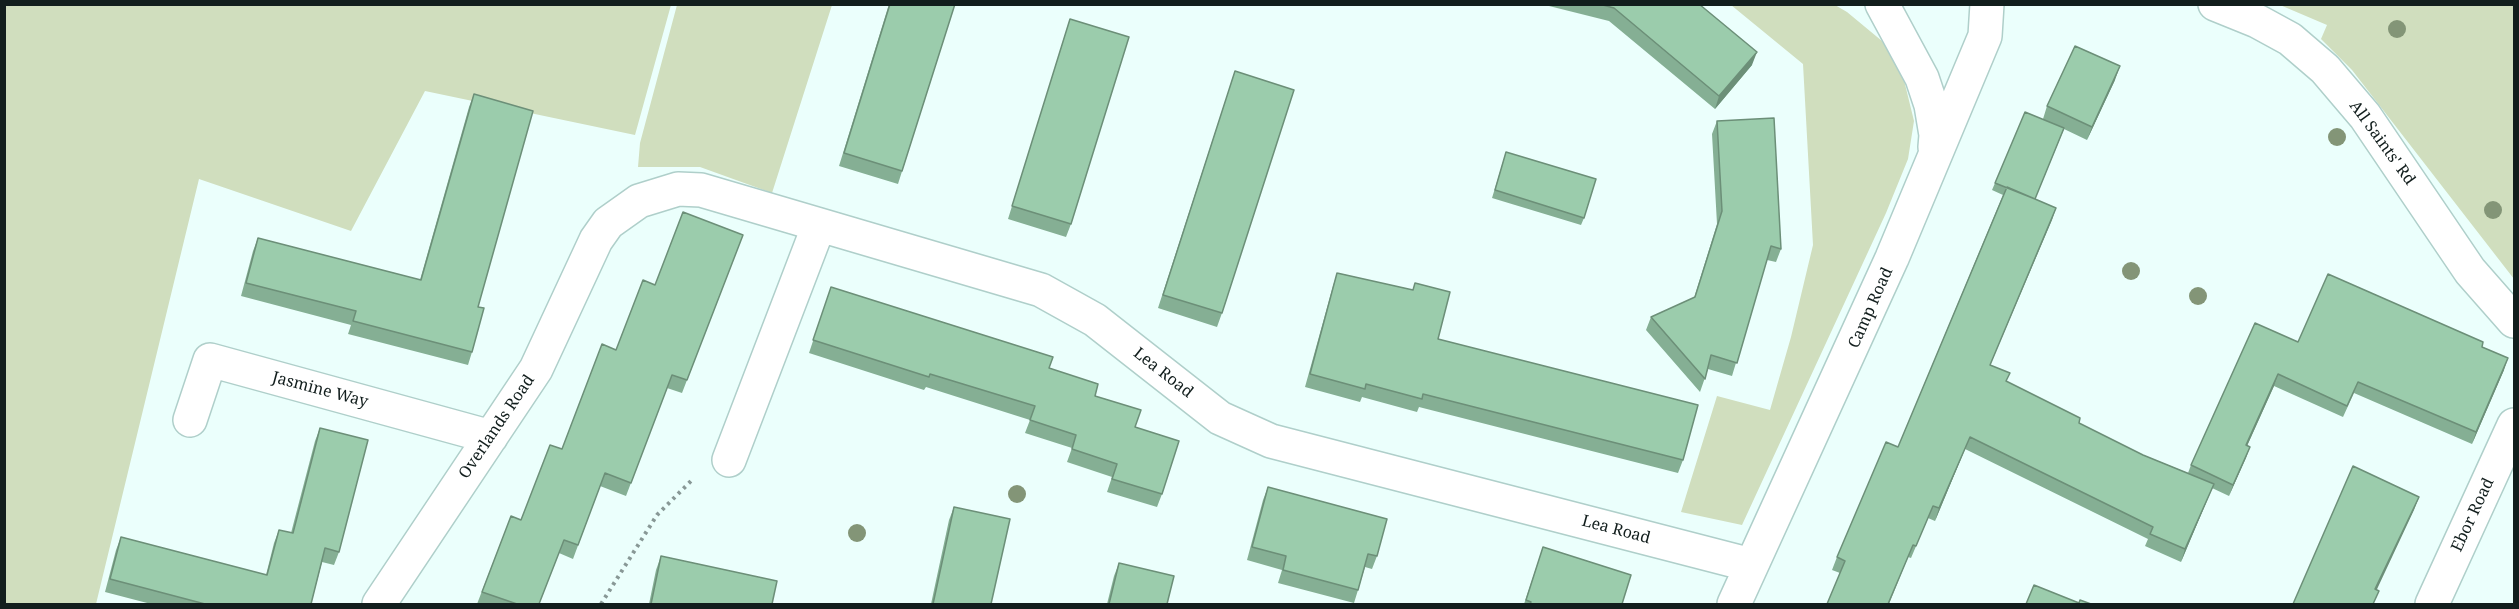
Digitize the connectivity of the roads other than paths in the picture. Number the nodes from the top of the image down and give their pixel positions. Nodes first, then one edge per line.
1 (1882, 4) edge
2 (1987, 4) edge
3 (2215, 4) edge
4 (1933, 161) junction
5 (819, 225) junction
6 (596, 240) joint
7 (2514, 321) edge
8 (190, 420) dead end
9 (2514, 425) edge
10 (491, 437) junction
11 (729, 460) road end
12 (1751, 565) junction
13 (379, 604) edge
14 (1734, 604) edge
15 (2432, 604) edge

1 - 4 street
2 - 4 street, Camp Road
3 - 7 street, All Saints' Rd
4 - 12 street, Camp Road
5 - 6 street, Lea Road
5 - 11 street
5 - 12 street, Lea Road
6 - 10 street, Overlands Road
8 - 10 street, Jasmine Way
9 - 15 street, Ebor Road
10 - 13 street, Overlands Road
12 - 14 street, Camp Road

